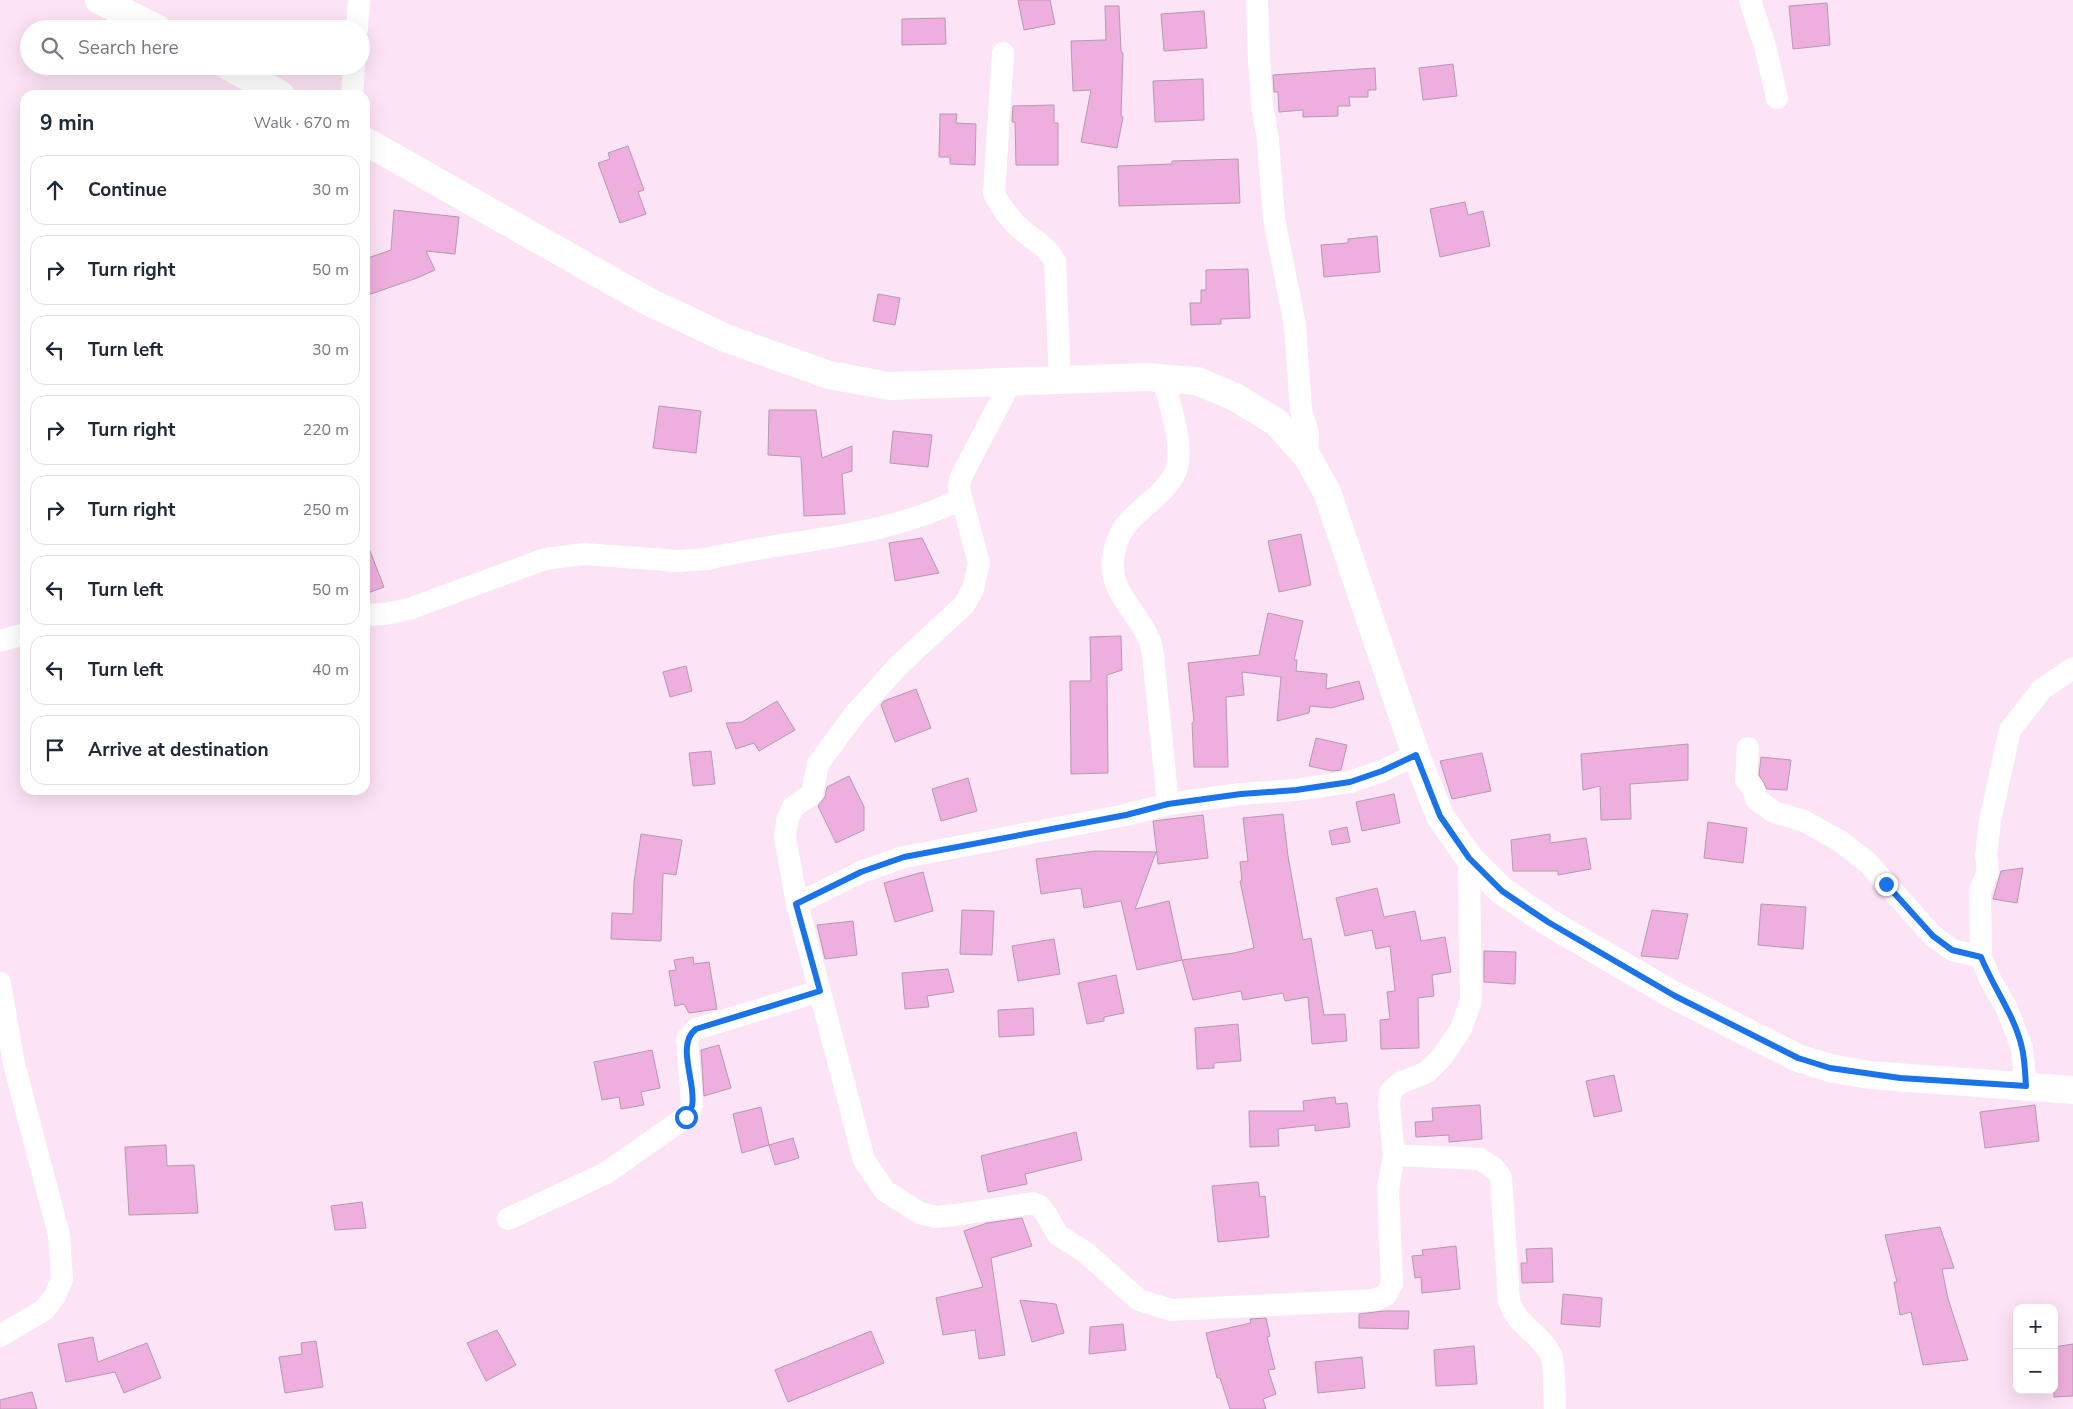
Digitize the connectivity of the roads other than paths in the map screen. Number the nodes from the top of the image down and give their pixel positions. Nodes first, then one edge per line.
1 (99, 0) edge
2 (359, 0) edge
3 (1257, 0) edge
4 (1750, 0) edge
5 (140, 20) edge
6 (358, 20) edge
7 (1003, 53) dead end
8 (244, 75) edge
9 (353, 75) edge
10 (272, 90) edge
11 (352, 90) edge
12 (1777, 98) dead end
13 (370, 144) edge
14 (1163, 378) junction
15 (1060, 381) junction
16 (1010, 383) junction
17 (1307, 456) junction
18 (962, 499) junction
19 (370, 616) edge
20 (20, 636) edge
21 (0, 642) edge
22 (2073, 668) edge
23 (1748, 748) dead end
24 (1416, 755) junction
25 (1168, 804) junction
26 (1469, 858) junction
27 (796, 904) junction
28 (1981, 957) junction
29 (0, 983) edge
30 (820, 991) junction
31 (2026, 1086) junction
32 (2073, 1090) edge
33 (1394, 1155) junction
34 (508, 1220) dead end
35 (0, 1336) edge
36 (1555, 1409) edge

1 - 5 street
2 - 6 street
3 - 17 street
4 - 12 street
7 - 15 street
8 - 10 street
9 - 11 street
13 - 16 street
14 - 15 street
14 - 17 street
14 - 25 street
15 - 16 street
16 - 18 street
17 - 24 street
18 - 19 street
18 - 27 street
20 - 21 street
22 - 28 street
23 - 28 street
24 - 25 street
24 - 26 street
25 - 27 street
26 - 31 street
26 - 33 street
27 - 30 street
28 - 31 street
29 - 35 street
30 - 33 street
30 - 34 street
31 - 32 street
33 - 36 street

